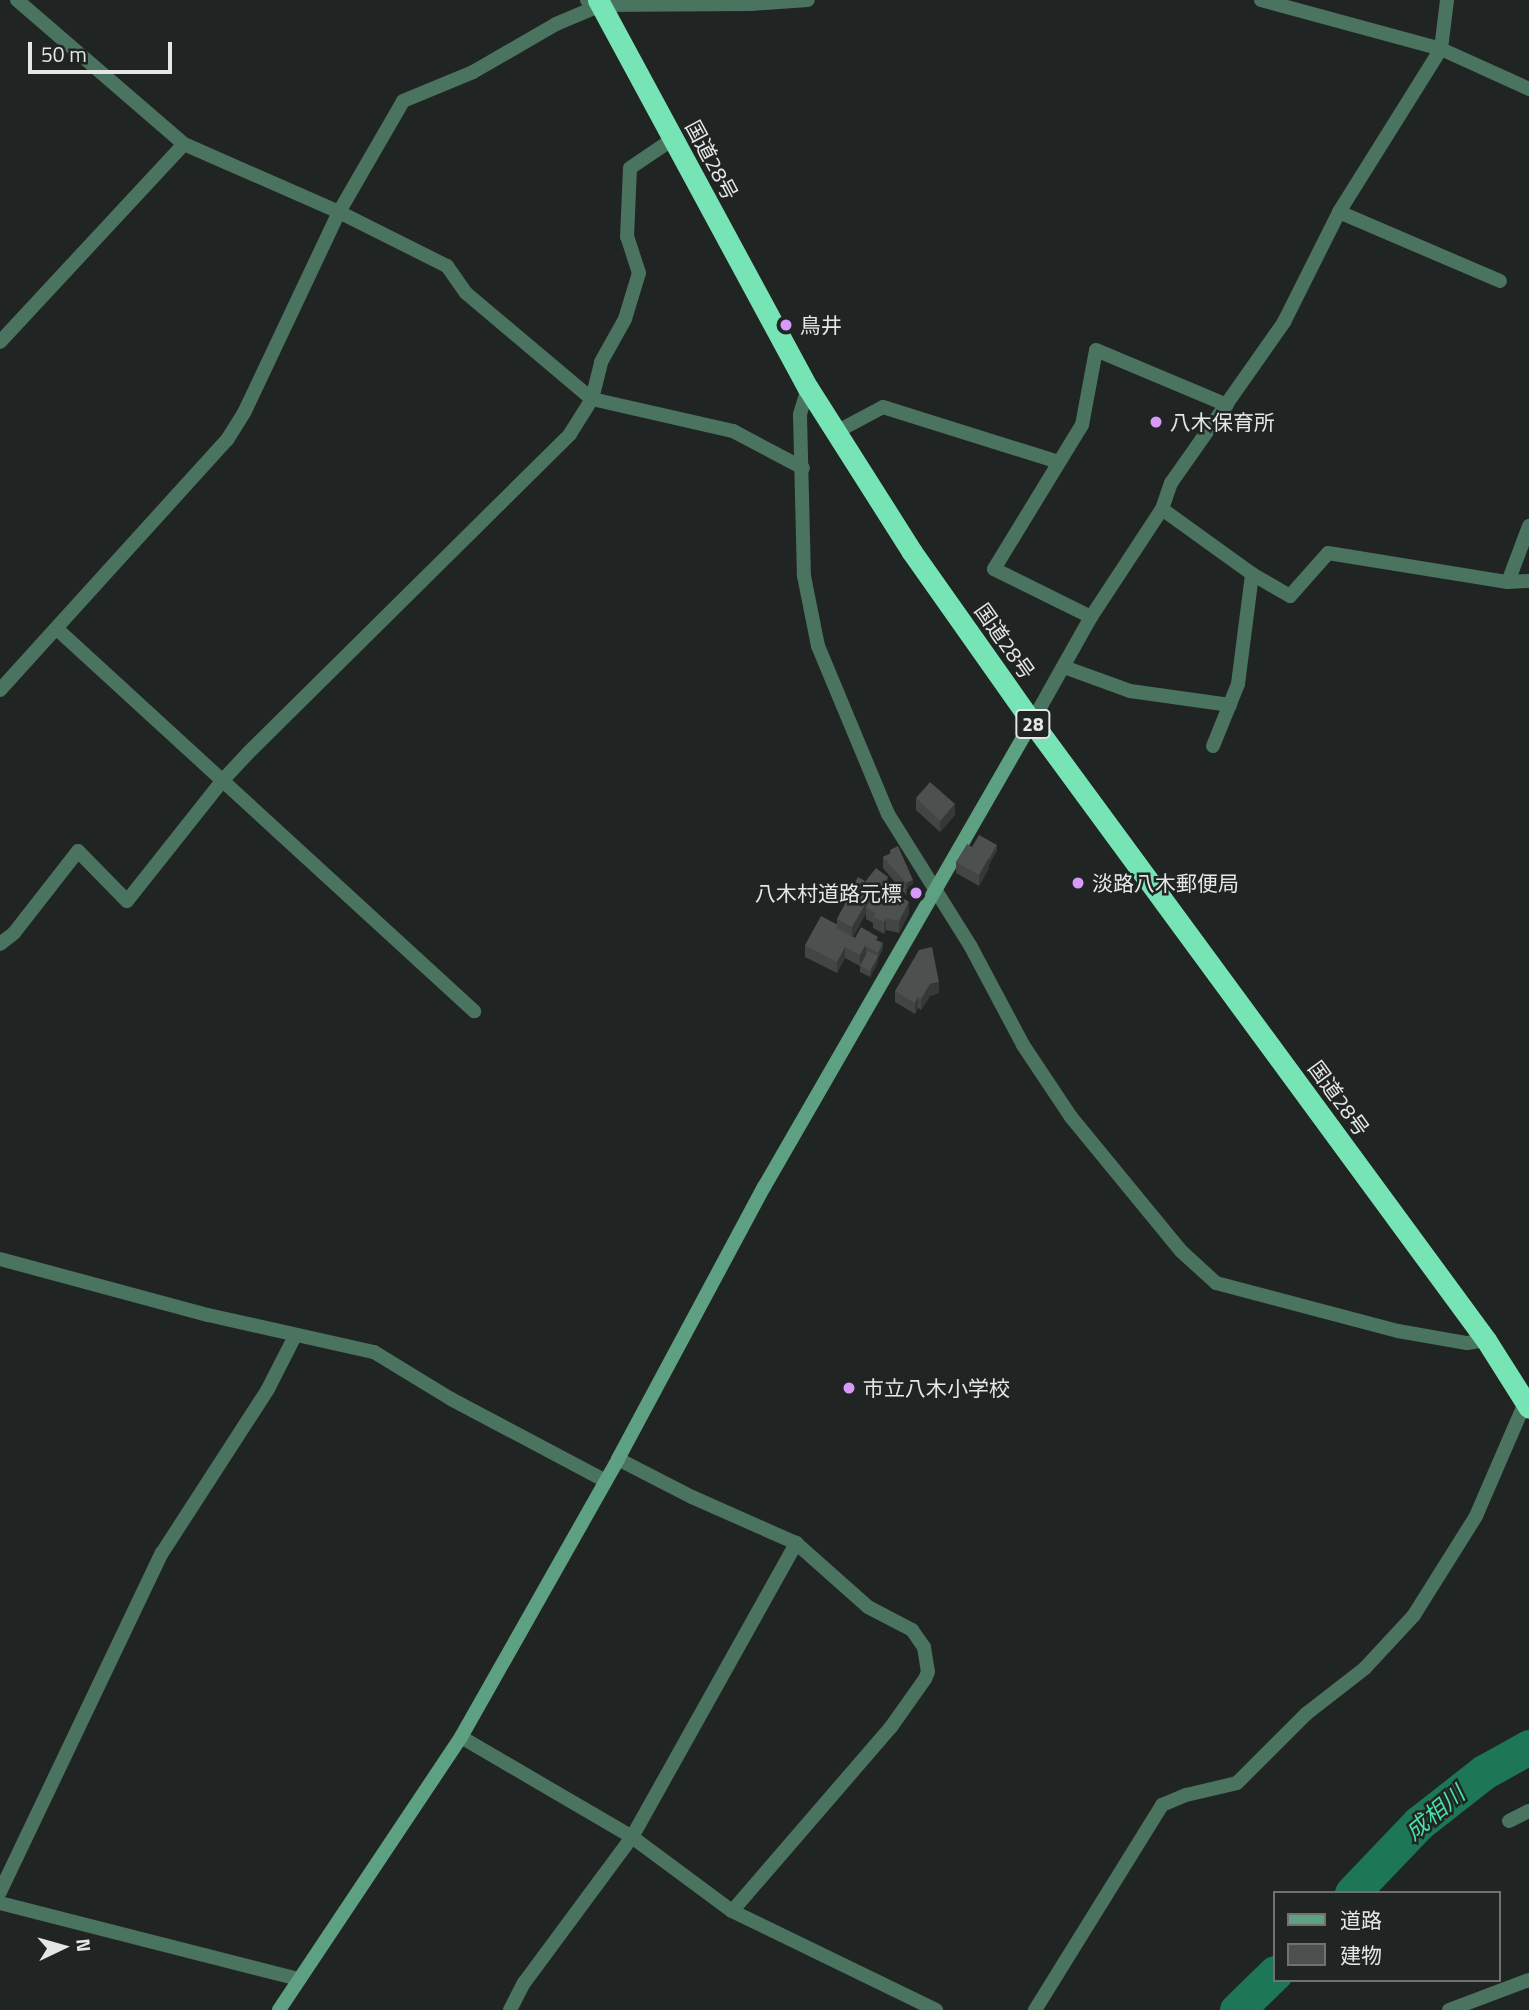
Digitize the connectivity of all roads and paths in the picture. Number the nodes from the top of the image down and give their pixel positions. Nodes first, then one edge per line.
1 (17, 0) edge
2 (808, 0) edge
3 (1261, 0) edge
4 (1447, 0) edge
5 (595, 2) edge
6 (1441, 49) junction
7 (1529, 89) edge
8 (673, 139) junction
9 (184, 144) junction
10 (339, 212) junction
11 (1339, 212) junction
12 (1500, 281) dead end
13 (0, 342) edge
14 (808, 388) junction
15 (592, 399) junction
16 (1227, 405) junction
17 (836, 432) junction
18 (1059, 462) junction
19 (803, 468) junction
20 (1162, 509) junction
21 (1529, 526) edge
22 (1252, 574) junction
23 (1508, 582) junction
24 (1529, 582) edge
25 (1091, 617) junction
26 (57, 629) junction
27 (1064, 667) junction
28 (0, 690) edge
29 (1230, 705) junction
30 (1032, 722) junction
31 (1213, 746) dead end
32 (222, 781) junction
33 (934, 889) junction
34 (0, 944) edge
35 (474, 1012) dead end
36 (0, 1259) edge
37 (295, 1336) junction
38 (1486, 1340) junction
39 (1527, 1401) edge
40 (618, 1459) junction
41 (604, 1480) junction
42 (796, 1543) junction
43 (461, 1737) junction
44 (1529, 1811) edge
45 (1509, 1821) dead end
46 (632, 1837) junction
47 (0, 1892) edge
48 (0, 1903) edge
49 (732, 1911) junction
50 (299, 1979) junction
51 (1529, 1980) edge
52 (279, 2010) edge
53 (510, 2010) edge
54 (936, 2010) edge
55 (1035, 2010) edge
56 (1449, 2010) edge

1 - 9 street
2 - 5 street
3 - 6 street
4 - 6 street
5 - 8 highway, 国道28号 / 28
5 - 10 street
6 - 7 street
6 - 11 street
8 - 14 highway, 国道28号 / 28
8 - 15 street
9 - 10 street
9 - 13 street
10 - 15 street
10 - 26 street
11 - 12 street
11 - 16 street
14 - 17 highway, 国道28号 / 28
14 - 19 street
15 - 19 street
15 - 32 street
16 - 18 street
16 - 20 street
17 - 18 street
17 - 30 highway, 国道28号 / 28
18 - 25 street
19 - 33 street
20 - 22 street
20 - 25 street
21 - 23 street
22 - 23 street
22 - 29 street
23 - 24 street
25 - 27 street
26 - 28 street
26 - 32 street
27 - 29 street
27 - 30 street
29 - 31 street
30 - 33 street
30 - 38 highway, 国道28号 / 28
32 - 34 street
32 - 35 street
33 - 38 street
33 - 40 street
36 - 37 street
37 - 41 street
37 - 47 street
38 - 39 highway, 国道28号 / 28
39 - 55 street
40 - 41 street
40 - 42 street
41 - 43 street
42 - 46 street
42 - 49 street
43 - 46 street
43 - 50 street
44 - 45 street
46 - 49 street
46 - 53 street
48 - 50 street
49 - 54 street
50 - 52 street
51 - 56 street

